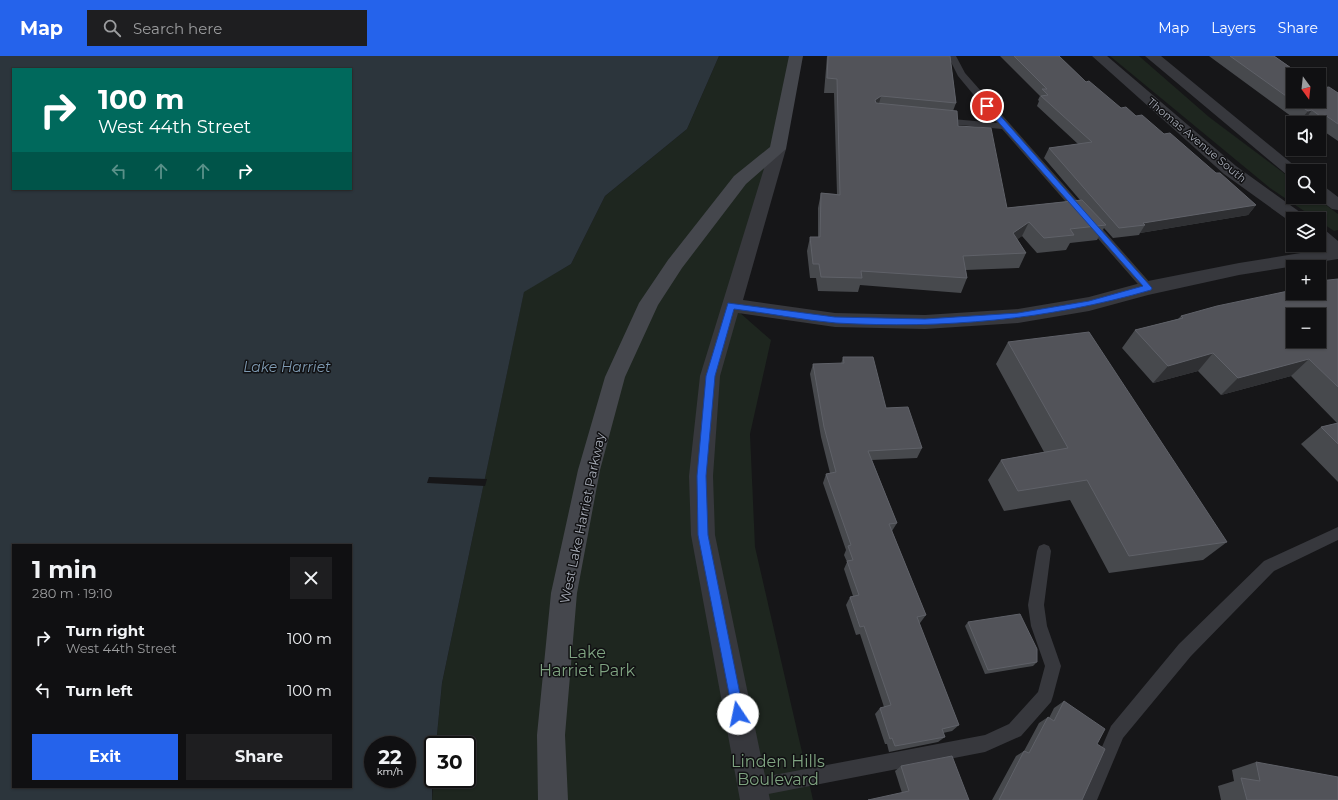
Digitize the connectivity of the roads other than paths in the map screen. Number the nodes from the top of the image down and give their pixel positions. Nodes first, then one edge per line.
1 (796, 56) edge
2 (952, 56) edge
3 (1099, 56) edge
4 (1152, 56) edge
5 (933, 120) edge
6 (1005, 126) junction
7 (778, 149) junction
8 (1286, 165) edge
9 (1326, 196) edge
10 (1338, 205) edge
11 (1288, 212) edge
12 (1326, 241) edge
13 (1338, 252) edge
14 (1148, 288) junction
15 (731, 305) junction
16 (1338, 533) edge
17 (1044, 551) dead end
18 (754, 794) edge
19 (553, 800) edge
20 (1088, 800) edge

1 - 7 street
2 - 6 lane
3 - 11 street, Thomas Avenue South
4 - 8 street
5 - 6 lane
6 - 14 lane
7 - 15 street
7 - 19 street, West Lake Harriet Parkway
9 - 10 street
12 - 13 street
13 - 14 street
14 - 15 street
15 - 18 street
16 - 20 lane
17 - 18 lane

